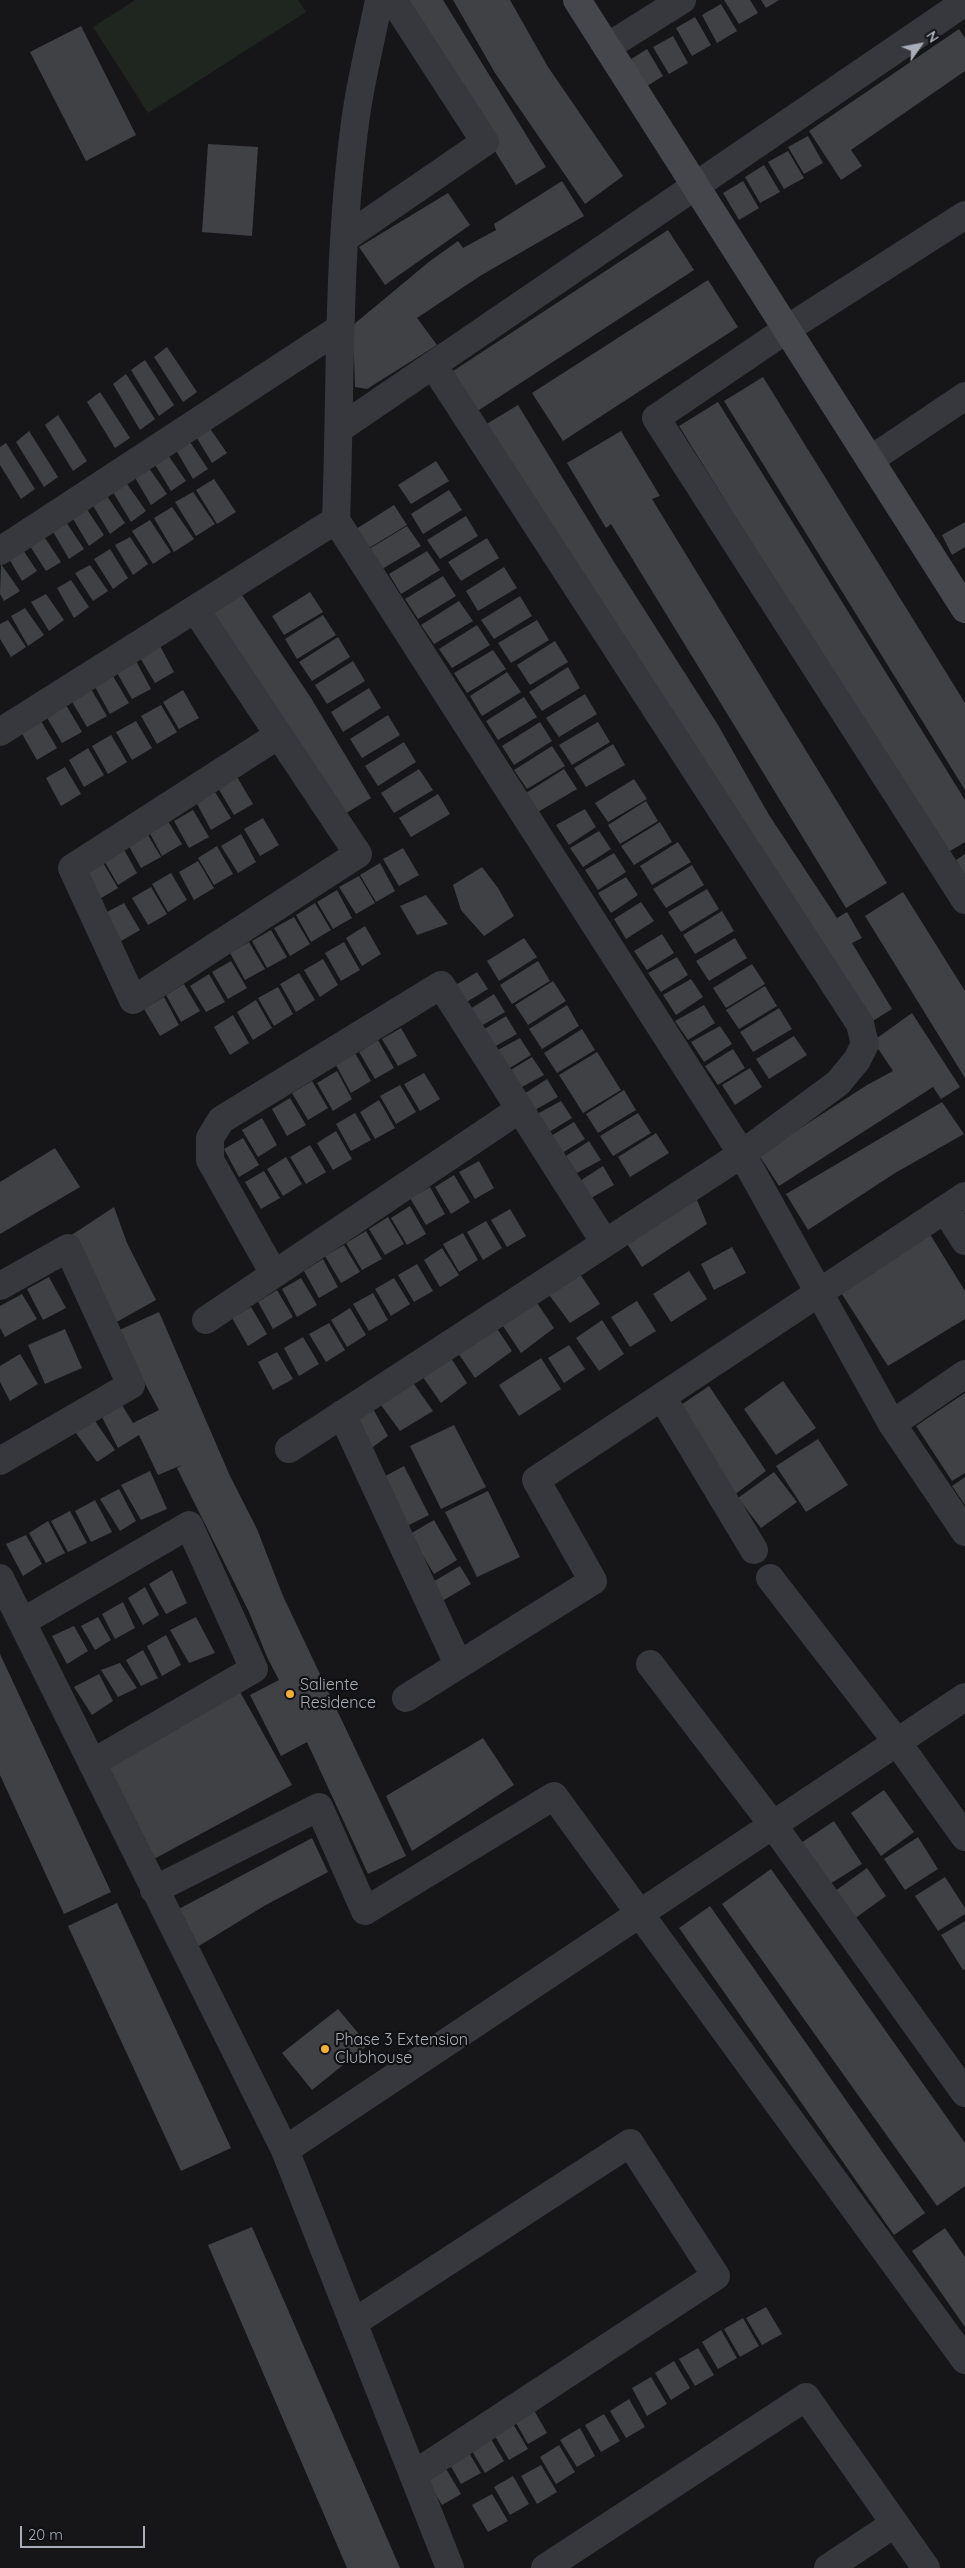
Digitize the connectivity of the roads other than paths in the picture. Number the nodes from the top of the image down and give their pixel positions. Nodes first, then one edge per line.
1 (379, 0) edge
2 (393, 0) edge
3 (577, 0) edge
4 (682, 0) edge
5 (965, 2) edge
6 (607, 46) junction
7 (696, 186) junction
8 (965, 215) edge
9 (345, 238) junction
10 (339, 329) junction
11 (787, 329) junction
12 (433, 365) junction
13 (965, 396) edge
14 (340, 429) junction
15 (870, 460) junction
16 (336, 520) junction
17 (0, 552) edge
18 (960, 591) edge
19 (194, 609) junction
20 (0, 732) edge
21 (278, 736) junction
22 (965, 900) edge
23 (520, 1110) junction
24 (742, 1154) junction
25 (955, 1203) edge
26 (965, 1241) edge
27 (605, 1243) junction
28 (274, 1274) junction
29 (0, 1286) edge
30 (819, 1292) junction
31 (206, 1320) dead end
32 (965, 1374) edge
33 (662, 1397) junction
34 (342, 1414) junction
35 (892, 1424) junction
36 (289, 1449) dead end
37 (0, 1461) edge
38 (965, 1532) edge
39 (754, 1550) dead end
40 (0, 1578) edge
41 (770, 1578) dead end
42 (22, 1622) junction
43 (458, 1664) junction
44 (650, 1664) dead end
45 (965, 1697) edge
46 (406, 1698) dead end
47 (897, 1742) junction
48 (92, 1763) junction
49 (773, 1825) junction
50 (965, 1836) edge
51 (154, 1890) junction
52 (639, 1914) junction
53 (965, 2094) edge
54 (285, 2150) junction
55 (353, 2323) junction
56 (965, 2360) edge
57 (413, 2475) junction
58 (894, 2524) junction
59 (450, 2568) edge
60 (546, 2568) edge
61 (828, 2568) edge
62 (926, 2568) edge

1 - 9 street
2 - 9 street
3 - 6 street
4 - 6 street
5 - 7 street
6 - 7 street
7 - 11 street
7 - 12 street
8 - 11 street
9 - 10 street
10 - 14 street
10 - 17 street
11 - 15 street
11 - 22 street
12 - 14 street
12 - 24 street
13 - 15 street
14 - 16 street
15 - 18 street
16 - 19 street
16 - 24 street
19 - 20 street
19 - 21 street
21 - 21 street
23 - 27 street
23 - 28 street
23 - 28 street
24 - 27 street
24 - 30 street
25 - 26 street
25 - 30 street
27 - 34 street
28 - 31 street
29 - 37 street
30 - 33 street
30 - 35 street
32 - 35 street
33 - 39 street
33 - 43 street
34 - 36 street
34 - 43 street
35 - 38 street
40 - 42 street
41 - 47 street
42 - 48 street
42 - 48 street
43 - 46 street
44 - 49 street
45 - 47 street
47 - 49 street
47 - 50 street
48 - 51 street
49 - 52 street
49 - 53 street
51 - 52 street
51 - 54 street
52 - 54 street
52 - 56 street
54 - 55 street
55 - 57 street
55 - 57 street
57 - 59 street
58 - 60 street
58 - 61 street
58 - 62 street

